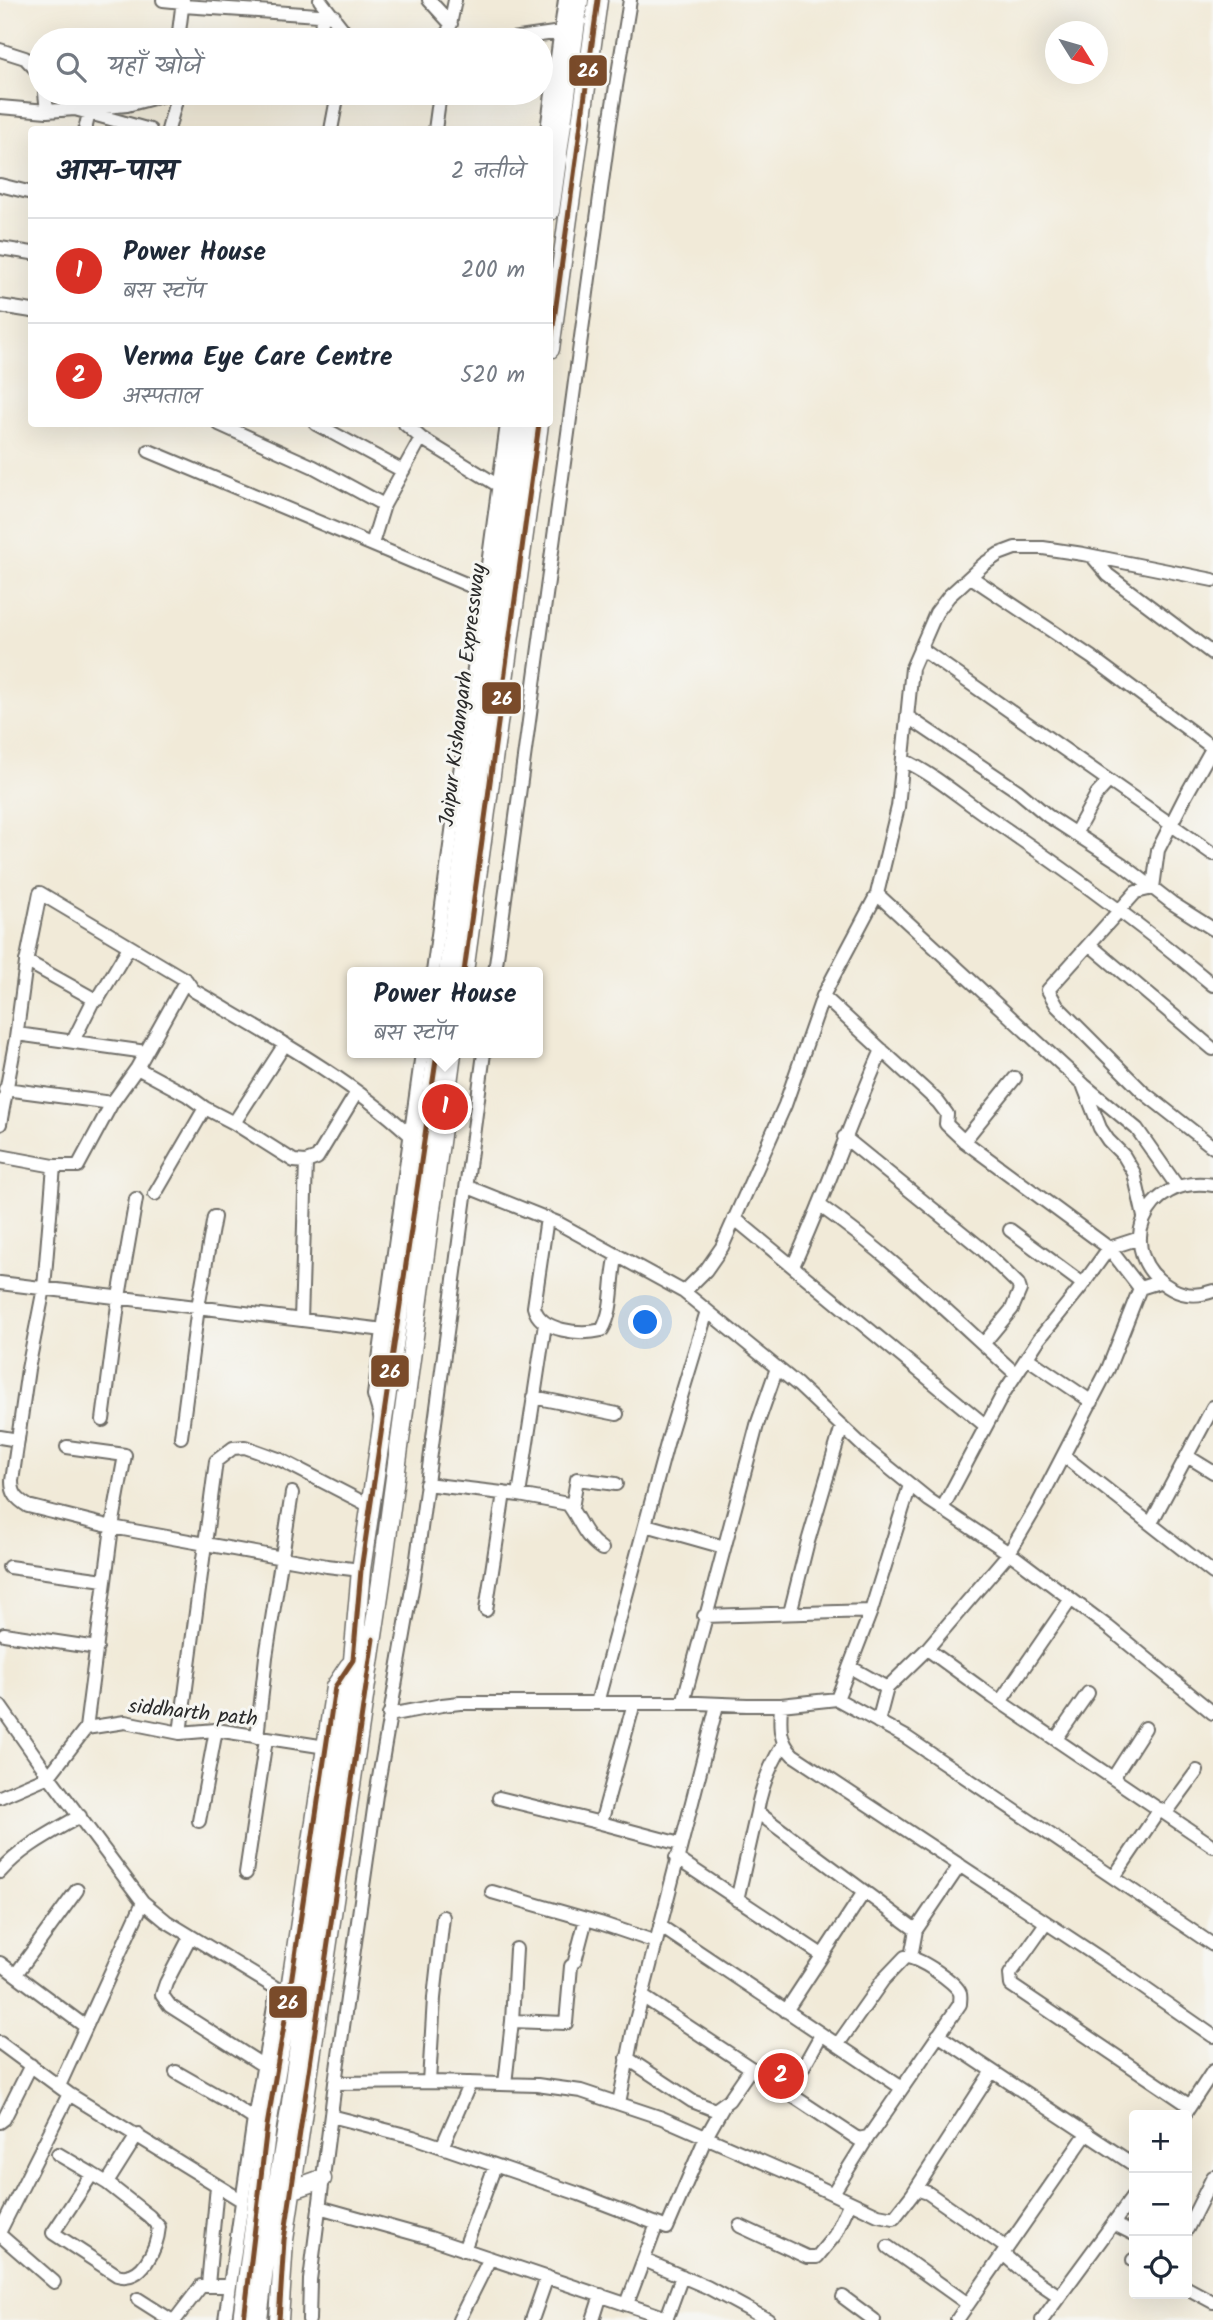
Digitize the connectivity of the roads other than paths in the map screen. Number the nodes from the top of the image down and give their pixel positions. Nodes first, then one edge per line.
1 (163, 0) edge
2 (320, 0) edge
3 (429, 0) edge
4 (455, 0) edge
5 (565, 0) edge
6 (579, 0) edge
7 (598, 0) edge
8 (630, 0) edge
9 (183, 3) edge
10 (328, 16) junction
11 (451, 24) junction
12 (180, 28) edge
13 (324, 28) edge
14 (340, 28) edge
15 (450, 28) edge
16 (561, 32) junction
17 (553, 33) edge
18 (0, 50) edge
19 (28, 61) edge
20 (553, 88) edge
21 (46, 105) edge
22 (117, 105) edge
23 (175, 105) edge
24 (336, 105) edge
25 (438, 105) edge
26 (551, 105) edge
27 (0, 107) edge
28 (75, 109) junction
29 (47, 111) junction
30 (89, 113) junction
31 (86, 126) edge
32 (136, 126) edge
33 (169, 126) edge
34 (332, 126) edge
35 (436, 126) edge
36 (548, 126) edge
37 (0, 185) edge
38 (553, 189) edge
39 (28, 192) edge
40 (0, 248) edge
41 (28, 252) edge
42 (0, 306) edge
43 (28, 310) edge
44 (553, 327) edge
45 (226, 427) edge
46 (322, 427) edge
47 (408, 427) edge
48 (507, 427) edge
49 (520, 427) edge
50 (539, 427) edge
51 (421, 438) junction
52 (149, 451) dead end
53 (403, 471) junction
54 (499, 486) junction
55 (384, 505) junction
56 (372, 544) junction
57 (1092, 556) junction
58 (971, 577) junction
59 (1213, 580) edge
60 (485, 592) junction
61 (920, 648) junction
62 (1213, 654) edge
63 (908, 717) junction
64 (1213, 748) edge
65 (903, 760) junction
66 (1109, 781) junction
67 (1171, 825) junction
68 (1075, 834) junction
69 (1213, 855) edge
70 (1153, 888) junction
71 (877, 894) junction
72 (1121, 911) junction
73 (1213, 929) edge
74 (1090, 945) junction
75 (129, 947) junction
76 (26, 961) junction
77 (434, 967) edge
78 (449, 967) edge
79 (465, 967) edge
80 (496, 967) edge
81 (186, 981) junction
82 (1213, 985) edge
83 (823, 996) junction
84 (94, 999) junction
85 (17, 1034) junction
86 (73, 1041) junction
87 (285, 1045) junction
88 (1213, 1049) edge
89 (882, 1050) junction
90 (146, 1052) junction
91 (421, 1058) edge
92 (436, 1058) edge
93 (451, 1058) edge
94 (483, 1058) edge
95 (137, 1068) junction
96 (1016, 1079) dead end
97 (1084, 1085) junction
98 (5, 1090) junction
99 (357, 1092) junction
100 (112, 1103) junction
101 (205, 1108) junction
102 (234, 1123) junction
103 (0, 1124) edge
104 (410, 1134) junction
105 (844, 1137) junction
106 (964, 1141) junction
107 (1213, 1147) edge
108 (0, 1156) edge
109 (306, 1162) junction
110 (54, 1166) junction
111 (1213, 1185) edge
112 (1177, 1186) junction
113 (468, 1187) junction
114 (155, 1195) dead end
115 (136, 1199) dead end
116 (819, 1205) junction
117 (214, 1217) dead end
118 (1144, 1217) junction
119 (547, 1218) junction
120 (734, 1218) junction
121 (1010, 1230) dead end
122 (1140, 1238) junction
123 (1109, 1248) junction
124 (617, 1255) junction
125 (793, 1266) junction
126 (1159, 1282) junction
127 (0, 1283) edge
128 (1083, 1284) junction
129 (44, 1288) junction
130 (1140, 1288) junction
131 (1213, 1291) edge
132 (684, 1292) junction
133 (119, 1297) junction
134 (198, 1307) junction
135 (707, 1311) junction
136 (301, 1320) junction
137 (545, 1324) junction
138 (384, 1330) junction
139 (984, 1343) junction
140 (1027, 1358) junction
141 (777, 1368) junction
142 (1016, 1374) junction
143 (533, 1397) junction
144 (1092, 1402) junction
145 (1213, 1407) edge
146 (617, 1414) dead end
147 (103, 1420) dead end
148 (382, 1423) junction
149 (842, 1426) junction
150 (986, 1426) junction
151 (0, 1437) edge
152 (181, 1437) dead end
153 (18, 1440) junction
154 (67, 1447) dead end
155 (1064, 1456) junction
156 (1187, 1456) junction
157 (1213, 1472) edge
158 (426, 1484) junction
159 (616, 1484) dead end
160 (910, 1485) junction
161 (292, 1493) dead end
162 (503, 1493) junction
163 (520, 1495) junction
164 (370, 1506) junction
165 (572, 1508) junction
166 (942, 1509) junction
167 (1151, 1523) junction
168 (646, 1525) junction
169 (112, 1527) junction
170 (205, 1545) junction
171 (724, 1547) junction
172 (602, 1549) dead end
173 (1009, 1553) junction
174 (282, 1559) junction
175 (9, 1567) dead end
176 (361, 1570) junction
177 (1213, 1573) edge
178 (104, 1580) junction
179 (1070, 1599) junction
180 (486, 1610) dead end
181 (871, 1611) junction
182 (790, 1613) junction
183 (704, 1616) junction
184 (4, 1634) dead end
185 (97, 1648) junction
186 (927, 1649) junction
187 (353, 1660) junction
188 (850, 1667) junction
189 (887, 1688) junction
190 (1088, 1693) dead end
191 (837, 1699) junction
192 (1000, 1702) junction
193 (597, 1703) junction
194 (634, 1703) junction
195 (683, 1703) junction
196 (717, 1705) junction
197 (781, 1705) junction
198 (0, 1706) edge
199 (1213, 1713) edge
200 (389, 1715) junction
201 (878, 1721) junction
202 (86, 1728) junction
203 (1145, 1728) dead end
204 (216, 1730) junction
205 (180, 1733) junction
206 (261, 1738) junction
207 (1056, 1739) junction
208 (783, 1745) junction
209 (326, 1748) junction
210 (1197, 1771) dead end
211 (48, 1776) junction
212 (1113, 1778) junction
213 (0, 1797) edge
214 (499, 1798) dead end
215 (1163, 1811) junction
216 (757, 1812) junction
217 (80, 1816) junction
218 (199, 1821) dead end
219 (601, 1823) junction
220 (680, 1844) junction
221 (1213, 1846) edge
222 (676, 1858) junction
223 (960, 1865) junction
224 (0, 1872) edge
225 (246, 1873) dead end
226 (1114, 1877) junction
227 (77, 1890) dead end
228 (492, 1892) dead end
229 (864, 1892) junction
230 (737, 1900) junction
231 (143, 1902) junction
232 (443, 1917) dead end
233 (586, 1919) junction
234 (1046, 1923) junction
235 (660, 1926) junction
236 (916, 1930) junction
237 (190, 1937) junction
238 (656, 1942) junction
239 (1213, 1945) edge
240 (516, 1950) dead end
241 (822, 1955) junction
242 (911, 1957) junction
243 (0, 1963) edge
244 (16, 1974) junction
245 (283, 1993) junction
246 (642, 1996) junction
247 (786, 2011) junction
248 (512, 2021) junction
249 (86, 2027) junction
250 (821, 2035) junction
251 (939, 2035) junction
252 (1213, 2036) edge
253 (0, 2043) edge
254 (838, 2044) junction
255 (627, 2058) junction
256 (30, 2065) junction
257 (264, 2066) junction
258 (751, 2068) junction
259 (992, 2071) junction
260 (1213, 2071) edge
261 (176, 2072) dead end
262 (429, 2082) junction
263 (335, 2083) junction
264 (470, 2083) junction
265 (505, 2084) junction
266 (902, 2088) junction
267 (64, 2090) junction
268 (788, 2094) junction
269 (619, 2103) junction
270 (724, 2105) junction
271 (1186, 2110) edge
272 (1188, 2110) edge
273 (331, 2116) junction
274 (254, 2119) junction
275 (0, 2122) edge
276 (1087, 2133) junction
277 (138, 2134) junction
278 (706, 2137) junction
279 (867, 2137) junction
280 (442, 2147) junction
281 (58, 2154) dead end
282 (1129, 2162) edge
283 (495, 2166) junction
284 (92, 2174) junction
285 (1213, 2177) edge
286 (322, 2179) junction
287 (107, 2183) junction
288 (217, 2186) junction
289 (916, 2189) junction
290 (291, 2190) junction
291 (833, 2193) junction
292 (241, 2200) junction
293 (850, 2202) junction
294 (1129, 2203) edge
295 (319, 2207) junction
296 (1192, 2219) edge
297 (657, 2224) junction
298 (1115, 2224) junction
299 (740, 2226) dead end
300 (1129, 2231) edge
301 (0, 2233) edge
302 (888, 2247) dead end
303 (464, 2250) junction
304 (1005, 2251) junction
305 (490, 2258) junction
306 (644, 2260) junction
307 (682, 2276) junction
308 (547, 2277) junction
309 (54, 2282) dead end
310 (208, 2285) junction
311 (229, 2286) junction
312 (1192, 2291) edge
313 (601, 2295) junction
314 (843, 2297) dead end
315 (1059, 2297) junction
316 (138, 2299) dead end
317 (1213, 2302) edge
318 (627, 2304) junction
319 (968, 2304) junction
320 (755, 2316) edge
321 (247, 2319) edge
322 (666, 2319) edge
323 (173, 2320) edge
324 (225, 2320) edge
325 (279, 2320) edge
326 (309, 2320) edge
327 (459, 2320) edge
328 (532, 2320) edge
329 (593, 2320) edge
330 (768, 2320) edge
331 (874, 2320) edge
332 (957, 2320) edge
333 (1042, 2320) edge

1 - 9 street
2 - 10 street
3 - 11 street
4 - 11 street
5 - 16 street
6 - 38 highway
7 - 44 highway
8 - 80 street
9 - 10 street
9 - 12 street
10 - 13 street
10 - 14 street
11 - 15 street
16 - 17 street
16 - 20 street
18 - 19 street
21 - 29 street
22 - 28 street
23 - 33 street
24 - 34 street
25 - 35 street
26 - 36 street
27 - 29 street
28 - 29 street
28 - 30 street
30 - 31 street
30 - 32 street
37 - 39 street
40 - 41 street
42 - 43 street
45 - 55 street
46 - 53 street
47 - 51 street
48 - 54 street
49 - 78 highway, Jaipur Kishangarh Expressway
50 - 79 highway, Jaipur Kishangarh Expressway
51 - 53 street
51 - 54 street
52 - 56 street
53 - 55 street
54 - 60 street
55 - 56 street
56 - 60 street
57 - 58 street
57 - 59 street
57 - 62 street
58 - 61 street
58 - 64 street
60 - 77 street
61 - 63 street
61 - 66 street
63 - 65 street
63 - 68 street
64 - 67 street
65 - 71 street
65 - 72 street
66 - 67 street
66 - 68 street
67 - 69 street
67 - 70 street
68 - 70 street
70 - 72 street
70 - 73 street
71 - 83 street
71 - 97 street
72 - 74 street
72 - 82 street
74 - 88 street
74 - 107 street
75 - 76 street
75 - 81 street
75 - 84 street
76 - 84 street
76 - 85 street
81 - 87 street
81 - 90 street
83 - 89 street
83 - 120 street
84 - 86 street
85 - 86 street
85 - 98 street
86 - 90 street
87 - 99 street
87 - 102 street
89 - 105 street
89 - 106 street
90 - 95 street
91 - 104 street
92 - 148 highway
93 - 290 highway
94 - 113 street
95 - 100 street
95 - 101 street
96 - 106 street
97 - 112 street
97 - 118 street
98 - 100 street
98 - 103 street
99 - 104 street
99 - 109 street
100 - 110 street
101 - 102 street
101 - 114 street
102 - 109 street
104 - 138 street
105 - 116 street
105 - 139 street
106 - 123 street
108 - 110 street
109 - 136 street
110 - 129 street
111 - 112 street
112 - 118 street
113 - 119 street
113 - 158 street
115 - 133 street
116 - 125 street
116 - 139 street
117 - 134 street
118 - 122 street
119 - 124 street
119 - 137 street
120 - 125 street
120 - 132 street
121 - 128 street
122 - 123 street
122 - 126 street
123 - 128 street
123 - 130 street
124 - 132 street
124 - 137 street
125 - 150 street
126 - 130 street
126 - 131 street
127 - 129 street
128 - 140 street
129 - 133 street
129 - 153 street
130 - 144 street
132 - 135 street
133 - 134 street
133 - 147 street
134 - 136 street
134 - 152 street
135 - 141 street
135 - 168 street
136 - 138 street
137 - 143 street
138 - 148 street
139 - 142 street
140 - 142 street
140 - 144 street
141 - 149 street
141 - 171 street
142 - 150 street
143 - 146 street
143 - 163 street
144 - 155 street
145 - 156 street
148 - 164 highway
149 - 160 street
149 - 182 street
150 - 166 street
151 - 153 street
153 - 169 street
154 - 169 street
155 - 167 street
155 - 173 street
156 - 157 street
156 - 167 street
158 - 162 street
158 - 200 street
159 - 165 street
160 - 166 street
160 - 181 street
161 - 174 street
162 - 163 street
162 - 180 street
163 - 165 street
164 - 170 street
164 - 176 highway
165 - 172 street
166 - 173 street
167 - 177 street
168 - 171 street
168 - 193 street
169 - 170 street
169 - 178 street
170 - 174 street
170 - 205 street
171 - 183 street
173 - 179 street
173 - 186 street
174 - 176 street
174 - 206 street
175 - 178 street
176 - 187 highway
178 - 185 street
179 - 192 street
179 - 199 street
181 - 182 street
181 - 188 street
182 - 183 street
183 - 195 street
184 - 185 street
185 - 202 street
186 - 189 street
186 - 192 street
187 - 209 highway
187 - 321 highway
188 - 189 street
188 - 191 street
189 - 201 street
190 - 207 street
191 - 197 street
191 - 201 street
192 - 207 street
193 - 194 street
193 - 200 street
194 - 195 street
194 - 219 street
195 - 196 street
196 - 197 street
196 - 220 street
197 - 208 street
198 - 211 street
200 - 263 street
201 - 226 street
202 - 205 street, siddharth path
202 - 211 street
203 - 212 street
204 - 205 street, siddharth path
204 - 206 street, siddharth path
204 - 218 street
206 - 209 street, siddharth path
206 - 225 street
207 - 212 street
208 - 216 street
208 - 223 street
209 - 245 highway
210 - 215 street
211 - 213 street
211 - 217 street
212 - 215 street
214 - 219 street
215 - 221 street
215 - 226 street
216 - 229 street
216 - 230 street
217 - 224 street
217 - 231 street
219 - 220 street
220 - 222 street
222 - 230 street
222 - 235 street
223 - 234 street
223 - 236 street
226 - 239 street
227 - 244 street
228 - 233 street
229 - 236 street
229 - 241 street
230 - 241 street
231 - 237 street
231 - 249 street
232 - 262 street
233 - 238 street
233 - 248 street
234 - 252 street
234 - 271 street
235 - 238 street
235 - 247 street
236 - 242 street
237 - 245 street
237 - 257 street
238 - 246 street
240 - 248 street
241 - 247 street
242 - 251 street
242 - 254 street
243 - 244 street
244 - 249 street
245 - 257 street
245 - 321 highway
246 - 255 street
246 - 258 street
247 - 250 street
248 - 265 street
249 - 267 street
250 - 254 street
250 - 268 street
251 - 259 street
251 - 266 street
253 - 256 street
254 - 266 street
255 - 269 street
255 - 270 street
256 - 267 street
256 - 275 street
257 - 274 street
258 - 268 street
258 - 270 street
259 - 276 street
259 - 289 street
260 - 272 street
261 - 274 street
262 - 263 street
262 - 264 street
263 - 273 street
264 - 265 street
264 - 280 street
265 - 269 street
266 - 279 street
267 - 277 street
267 - 301 street
268 - 279 street
269 - 278 street
270 - 278 street
273 - 280 street
273 - 286 street
274 - 292 street
276 - 282 street
276 - 304 street
277 - 287 street
277 - 288 street
278 - 291 street
278 - 297 street
279 - 291 street
280 - 283 street
281 - 284 street
283 - 297 street
283 - 303 street
284 - 287 street
284 - 287 street
285 - 296 street
286 - 290 highway
286 - 295 street
288 - 292 street
288 - 310 street
289 - 293 street
289 - 304 street
290 - 325 highway
291 - 293 street
292 - 311 street
293 - 299 street
294 - 298 street
295 - 303 street
295 - 326 street
297 - 306 street
298 - 300 street
298 - 315 street
301 - 309 street
302 - 319 street
303 - 305 street
304 - 315 street
304 - 319 street
305 - 308 street
305 - 327 street
306 - 307 street
306 - 318 street
307 - 320 street
307 - 322 street
308 - 313 street
308 - 328 street
310 - 311 street
310 - 323 street
311 - 324 street
312 - 317 street
313 - 318 street
313 - 329 street
314 - 331 street
315 - 333 street
316 - 323 street
318 - 322 street
319 - 332 street
320 - 330 street

